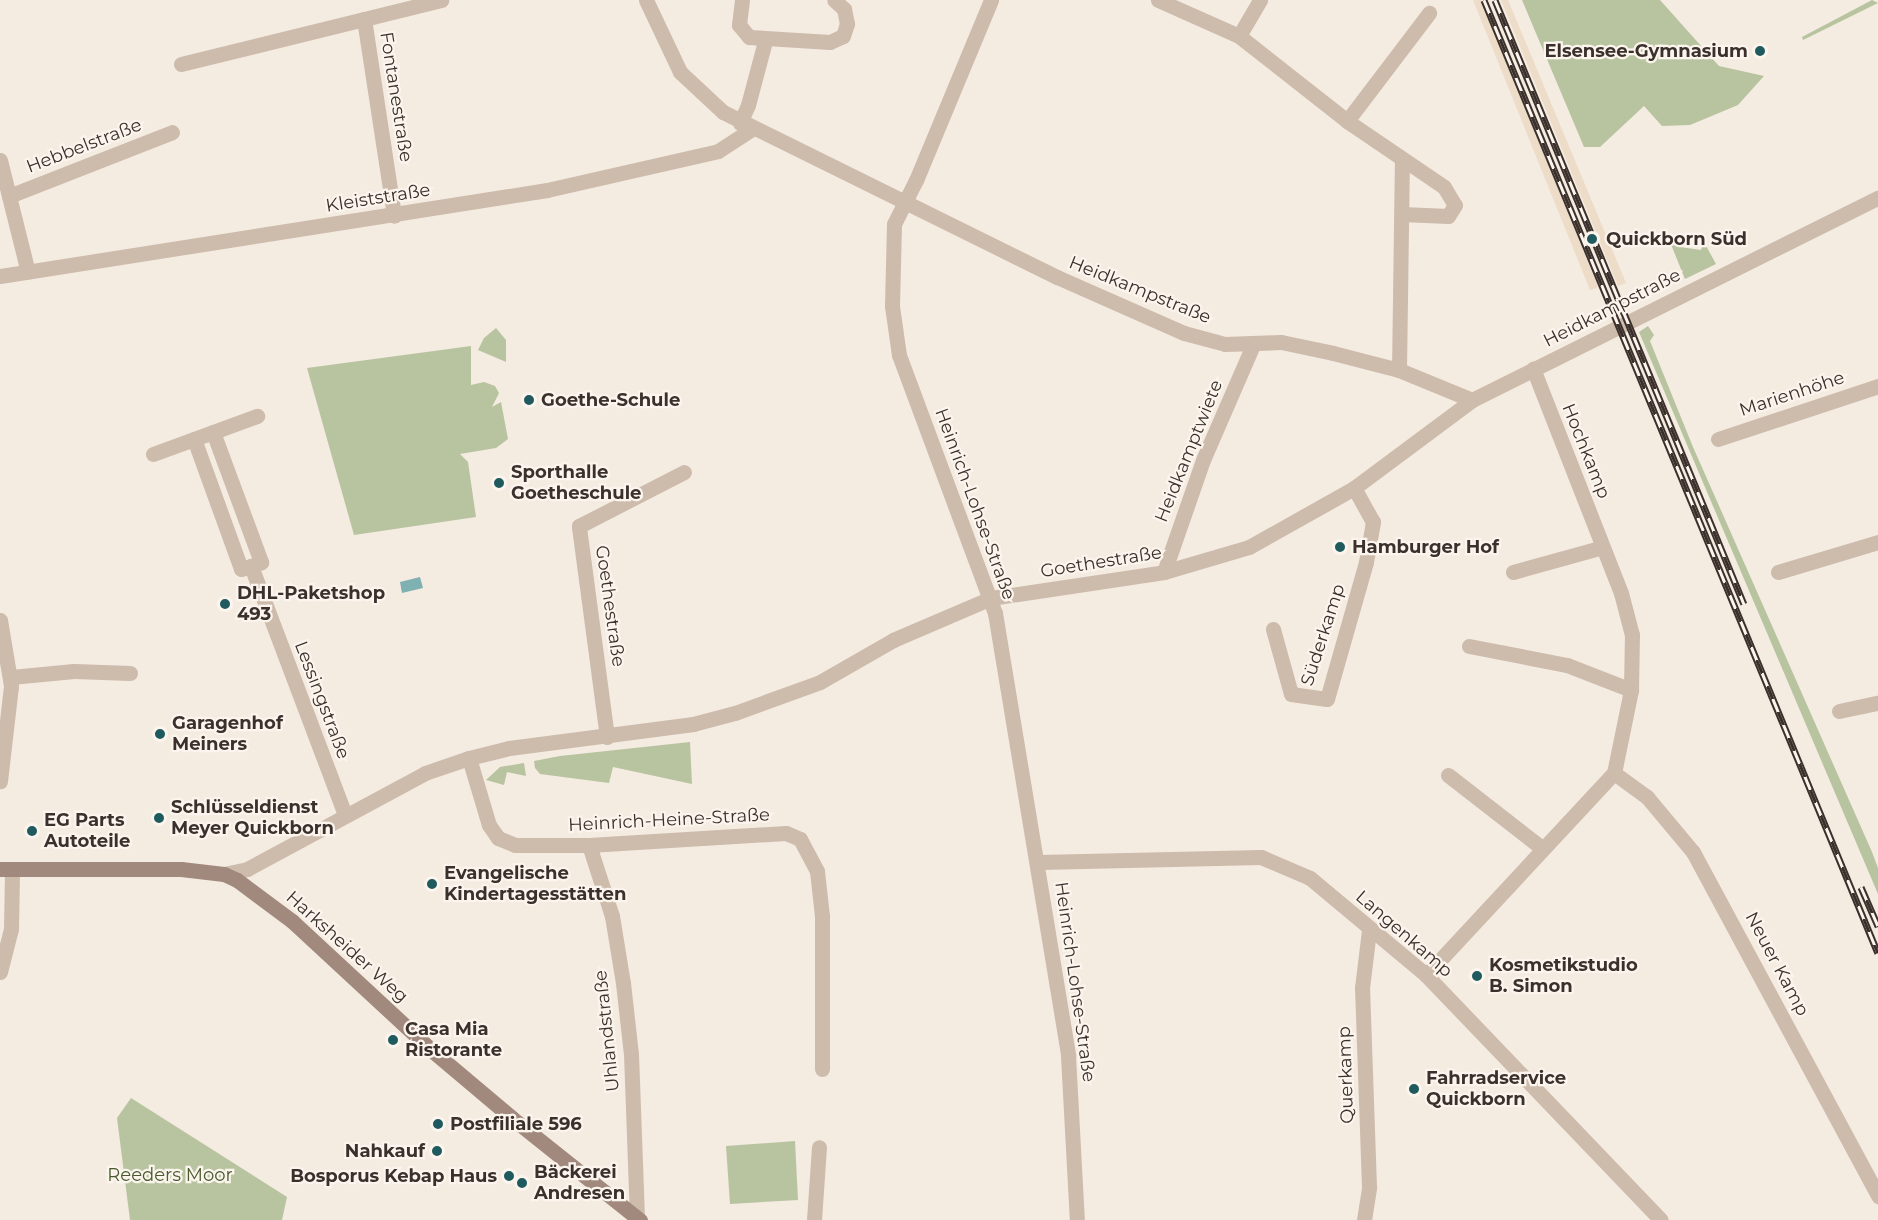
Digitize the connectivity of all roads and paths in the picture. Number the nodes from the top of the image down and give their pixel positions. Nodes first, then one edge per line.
1 (441, 0) edge
2 (646, 0) edge
3 (742, 0) edge
4 (834, 0) edge
5 (991, 0) edge
6 (1158, 0) edge
7 (1260, 0) edge
8 (1429, 13) dead end
9 (364, 19) junction
10 (1239, 36) junction
11 (765, 41) junction
12 (181, 64) dead end
13 (1347, 121) junction
14 (746, 126) junction
15 (172, 132) dead end
16 (1402, 161) junction
17 (0, 163) edge
18 (9, 196) junction
19 (1878, 198) edge
20 (904, 201) junction
21 (1402, 214) junction
22 (394, 216) junction
23 (28, 272) junction
24 (0, 276) edge
25 (1253, 345) junction
26 (1533, 369) junction
27 (1399, 370) junction
28 (1878, 386) edge
29 (1472, 400) junction
30 (257, 416) dead end
31 (213, 432) junction
32 (194, 439) junction
33 (1718, 439) dead end
34 (153, 454) dead end
35 (684, 472) dead end
36 (1354, 489) junction
37 (1878, 543) edge
38 (1603, 548) junction
39 (251, 566) junction
40 (1513, 572) dead end
41 (1778, 572) dead end
42 (1164, 573) junction
43 (991, 598) junction
44 (0, 620) edge
45 (1273, 629) dead end
46 (1469, 646) dead end
47 (130, 673) dead end
48 (11, 677) junction
49 (1631, 690) junction
50 (1878, 703) edge
51 (1839, 711) dead end
52 (607, 737) junction
53 (469, 758) junction
54 (1614, 773) junction
55 (1448, 775) dead end
56 (0, 781) edge
57 (345, 815) junction
58 (589, 845) junction
59 (1543, 849) junction
60 (1039, 862) junction
61 (6, 869) edge
62 (224, 874) junction
63 (1369, 930) junction
64 (0, 972) edge
65 (1426, 975) junction
66 (822, 1070) dead end
67 (819, 1147) dead end
68 (1878, 1196) edge
69 (638, 1219) edge
70 (814, 1220) edge
71 (1077, 1220) edge
72 (1364, 1220) edge
73 (1661, 1220) edge

1 - 9 street, Fontanestraße
2 - 14 street, Heidkampstraße
3 - 11 street
4 - 11 street
5 - 20 street, Heinrich-Lohse-Straße
6 - 10 street
7 - 10 street
8 - 13 street
9 - 12 street, Fontanestraße
9 - 22 street, Fontanestraße
10 - 13 street
11 - 14 street
13 - 16 street
14 - 20 street, Heidkampstraße
14 - 22 street, Kleiststraße
15 - 18 street, Hebbelstraße
16 - 21 street
16 - 21 street
17 - 18 street
18 - 23 street
19 - 26 street, Heidkampstraße
20 - 25 street, Heidkampstraße
20 - 43 street, Heinrich-Lohse-Straße
21 - 27 street
22 - 23 street, Kleiststraße
23 - 24 street, Kleiststraße
25 - 27 street, Heidkampstraße
25 - 42 street, Heidkamptwiete
26 - 29 street, Heidkampstraße
26 - 38 street, Hochkamp
27 - 29 street, Heidkampstraße
28 - 33 street, Marienhöhe
29 - 36 street, Goethestraße
30 - 31 street
31 - 32 street
31 - 39 street, Lessingstraße
32 - 34 street
32 - 39 street, Lessingstraße
35 - 52 street, Goethestraße
36 - 42 street, Goethestraße
36 - 45 street, Süderkamp
37 - 41 street
38 - 40 street
38 - 49 street, Hochkamp
39 - 57 street, Lessingstraße
42 - 43 street, Goethestraße
43 - 52 street, Goethestraße
43 - 60 street, Heinrich-Lohse-Straße
44 - 48 street
46 - 49 street
47 - 48 street
48 - 56 street
49 - 54 street, Hochkamp
50 - 51 street
52 - 53 street, Goethestraße
53 - 57 street, Goethestraße
53 - 58 street, Heinrich-Heine-Straße
54 - 59 street
54 - 68 street, Neuer Kamp
55 - 59 street
57 - 62 street, Goethestraße
58 - 66 street, Heinrich-Heine-Straße
58 - 69 street, Uhlandstraße
59 - 65 street
60 - 63 street, Langenkamp
60 - 71 street, Heinrich-Lohse-Straße
61 - 62 main road, Harksheider Weg
61 - 64 street
62 - 69 main road, Harksheider Weg
63 - 65 street, Langenkamp
63 - 72 street, Querkamp
65 - 73 street, Langenkamp
67 - 70 street

